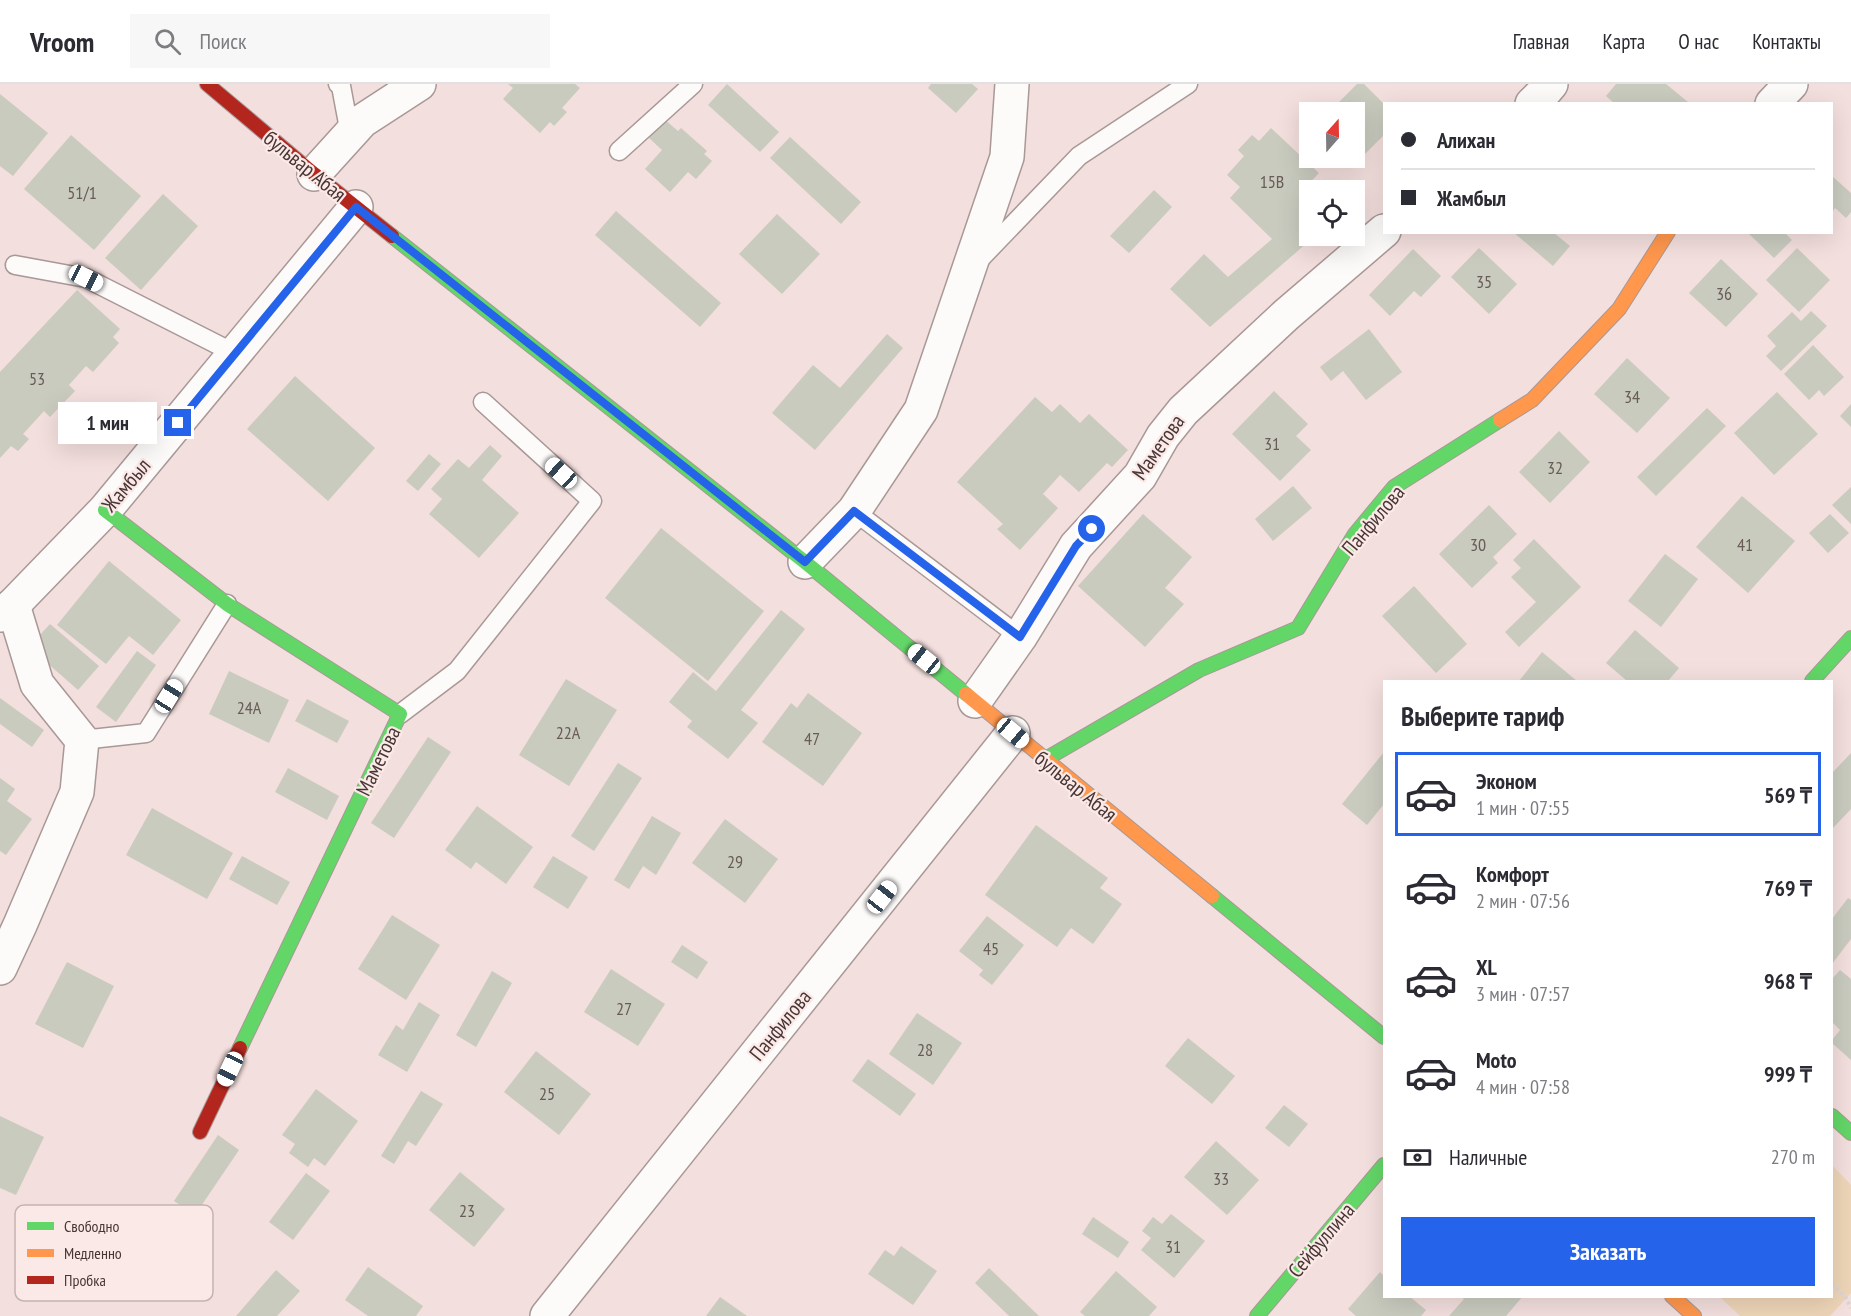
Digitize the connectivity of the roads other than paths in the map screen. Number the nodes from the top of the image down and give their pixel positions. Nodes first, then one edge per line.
1 (207, 84) edge
2 (339, 84) edge
3 (419, 84) edge
4 (693, 84) edge
5 (1012, 84) edge
6 (1188, 84) edge
7 (1551, 84) edge
8 (1791, 84) edge
9 (1534, 102) edge
10 (1774, 102) edge
11 (350, 134) junction
12 (619, 152) dead end
13 (314, 174) junction
14 (356, 207) junction
15 (1383, 232) edge
16 (1667, 234) edge
17 (15, 265) dead end
18 (967, 273) junction
19 (236, 354) junction
20 (483, 402) dead end
21 (105, 510) junction
22 (854, 511) junction
23 (805, 562) junction
24 (227, 604) junction
25 (4, 605) edge
26 (1020, 637) junction
27 (1851, 638) edge
28 (1813, 680) edge
29 (975, 701) junction
30 (400, 714) junction
31 (1013, 733) junction
32 (82, 740) junction
33 (1044, 760) junction
34 (0, 968) edge
35 (1383, 1036) edge
36 (1833, 1117) edge
37 (200, 1132) dead end
38 (1851, 1133) edge
39 (1383, 1166) edge
40 (1674, 1298) edge
41 (547, 1316) edge
42 (1257, 1316) edge
43 (1694, 1316) edge

1 - 13 main road, бульвар Абая
2 - 11 lane
3 - 11 street
4 - 12 lane
5 - 18 street
6 - 18 lane
7 - 9 street
8 - 10 street
11 - 13 street
13 - 14 main road, бульвар Абая
14 - 19 street, Жамбыл
14 - 23 main road, бульвар Абая
15 - 26 street, Маметова
16 - 33 main road, Панфилова
17 - 19 lane
18 - 22 street
19 - 21 street, Жамбыл
20 - 30 lane
21 - 24 main road, Маметова
21 - 25 street, Жамбыл
22 - 23 street
22 - 26 lane
23 - 29 main road, бульвар Абая
24 - 30 main road, Маметова
24 - 32 lane
25 - 32 street
26 - 29 street, Маметова
27 - 28 main road
29 - 31 main road, бульвар Абая
30 - 37 main road, Маметова
31 - 33 main road, бульвар Абая
31 - 41 street, Панфилова
32 - 34 street
33 - 35 main road, бульвар Абая
36 - 38 main road
39 - 42 main road, Сейфуллина
40 - 43 main road

